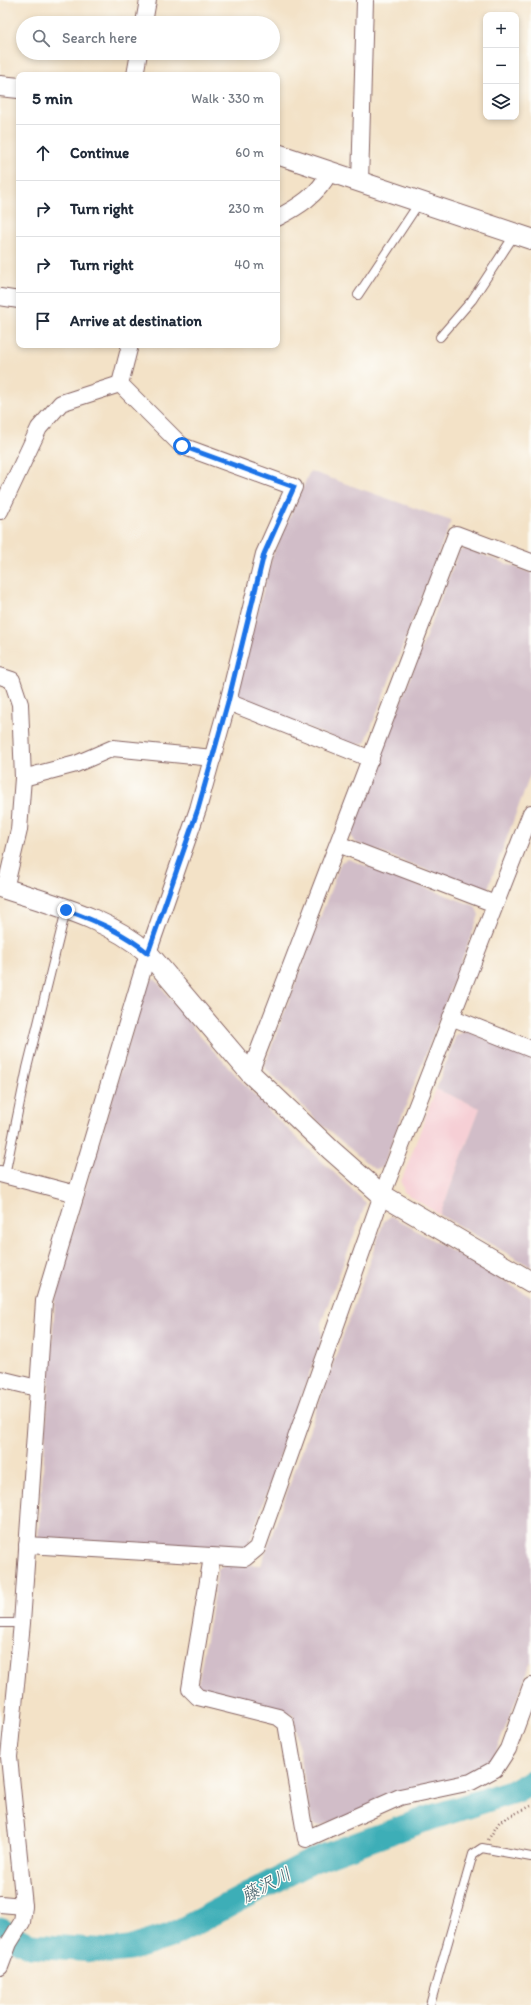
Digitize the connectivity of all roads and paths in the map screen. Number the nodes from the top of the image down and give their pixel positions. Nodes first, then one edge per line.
1 (148, 0) edge
2 (365, 0) edge
3 (145, 16) edge
4 (138, 60) edge
5 (136, 72) edge
6 (0, 86) edge
7 (16, 88) edge
8 (280, 155) edge
9 (329, 173) junction
10 (360, 183) junction
11 (420, 203) junction
12 (280, 216) edge
13 (523, 236) edge
14 (358, 295) dead end
15 (0, 297) edge
16 (16, 300) edge
17 (440, 337) dead end
18 (129, 348) edge
19 (120, 384) junction
20 (0, 511) edge
21 (531, 562) edge
22 (0, 676) edge
23 (228, 702) junction
24 (213, 758) junction
25 (371, 759) junction
26 (23, 778) junction
27 (531, 813) edge
28 (338, 844) junction
29 (3, 888) edge
30 (495, 904) junction
31 (66, 910) junction
32 (148, 953) junction
33 (451, 1017) junction
34 (531, 1049) edge
35 (250, 1073) junction
36 (3, 1174) edge
37 (76, 1194) junction
38 (382, 1195) junction
39 (531, 1282) edge
40 (0, 1379) edge
41 (37, 1388) junction
42 (27, 1545) junction
43 (212, 1556) junction
44 (0, 1623) edge
45 (22, 1623) junction
46 (531, 1686) edge
47 (531, 1806) edge
48 (7, 1820) edge
49 (482, 1848) junction
50 (531, 1857) edge
51 (0, 1904) edge
52 (23, 1914) junction
53 (0, 1967) edge
54 (430, 2005) edge

1 - 3 street
2 - 10 street
4 - 5 street
6 - 7 street
8 - 9 street
9 - 10 street
9 - 12 street
10 - 11 street
11 - 13 street
11 - 14 lane
13 - 17 lane
15 - 16 street
18 - 19 street
19 - 20 street
19 - 23 street
21 - 25 street
22 - 26 street
23 - 24 street
23 - 25 street
24 - 26 street
24 - 32 street
25 - 28 street
26 - 29 street
27 - 30 street
28 - 30 street
28 - 35 street
29 - 31 street
30 - 33 street
31 - 32 street
31 - 36 lane
32 - 35 street
32 - 37 street
33 - 34 street
33 - 38 street
35 - 38 street
36 - 37 street
37 - 41 street
38 - 39 street
38 - 43 street
40 - 41 street
41 - 42 street
42 - 43 street
42 - 45 street
43 - 46 street
44 - 45 lane
45 - 48 street
47 - 49 path
48 - 52 street
49 - 50 lane
49 - 54 lane
51 - 52 street
52 - 53 street

